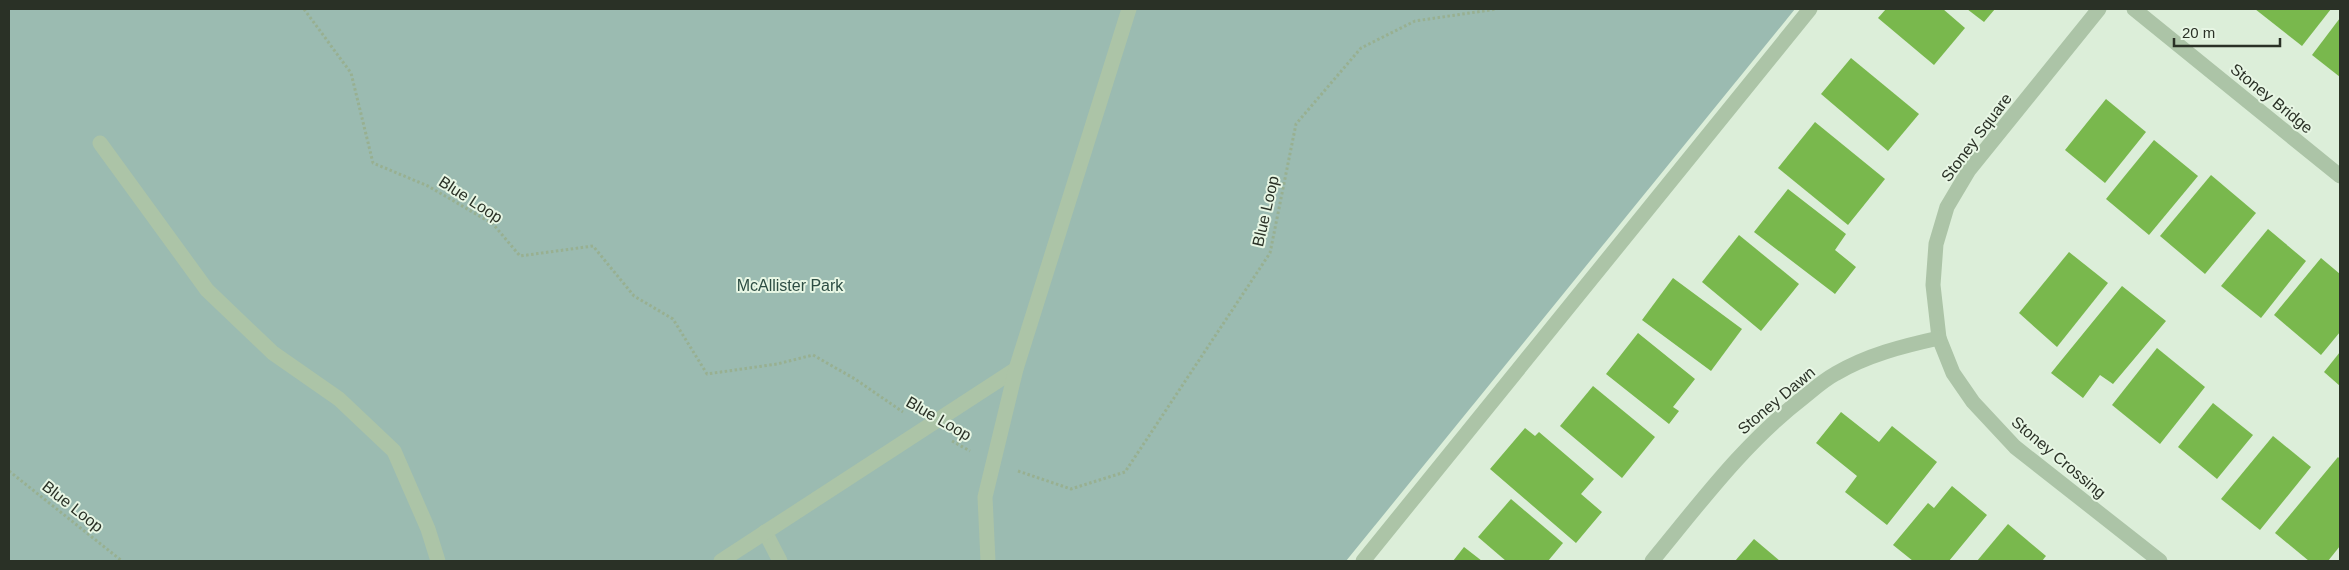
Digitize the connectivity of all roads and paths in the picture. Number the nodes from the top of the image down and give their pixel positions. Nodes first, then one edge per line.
1 (304, 9) edge
2 (1129, 9) edge
3 (1497, 9) edge
4 (1810, 9) edge
5 (2099, 9) edge
6 (2134, 9) edge
7 (100, 143) dead end
8 (2340, 176) edge
9 (1939, 338) junction
10 (1016, 368) junction
11 (926, 428) junction
12 (993, 463) junction
13 (9, 471) edge
14 (765, 532) junction
15 (122, 561) edge
16 (438, 561) edge
17 (721, 561) edge
18 (780, 561) edge
19 (988, 561) edge
20 (1363, 561) edge
21 (1652, 561) edge
22 (2160, 561) edge

1 - 11 path, Blue Loop
2 - 10 street
3 - 12 path, Blue Loop
4 - 20 street
5 - 9 street, Stoney Square
6 - 8 street, Stoney Bridge
7 - 16 street
9 - 21 street, Stoney Dawn
9 - 22 street, Stoney Crossing
10 - 11 street
10 - 12 street
11 - 12 path, Blue Loop
11 - 14 street
12 - 19 street
13 - 15 path, Blue Loop
14 - 17 street
14 - 18 street

